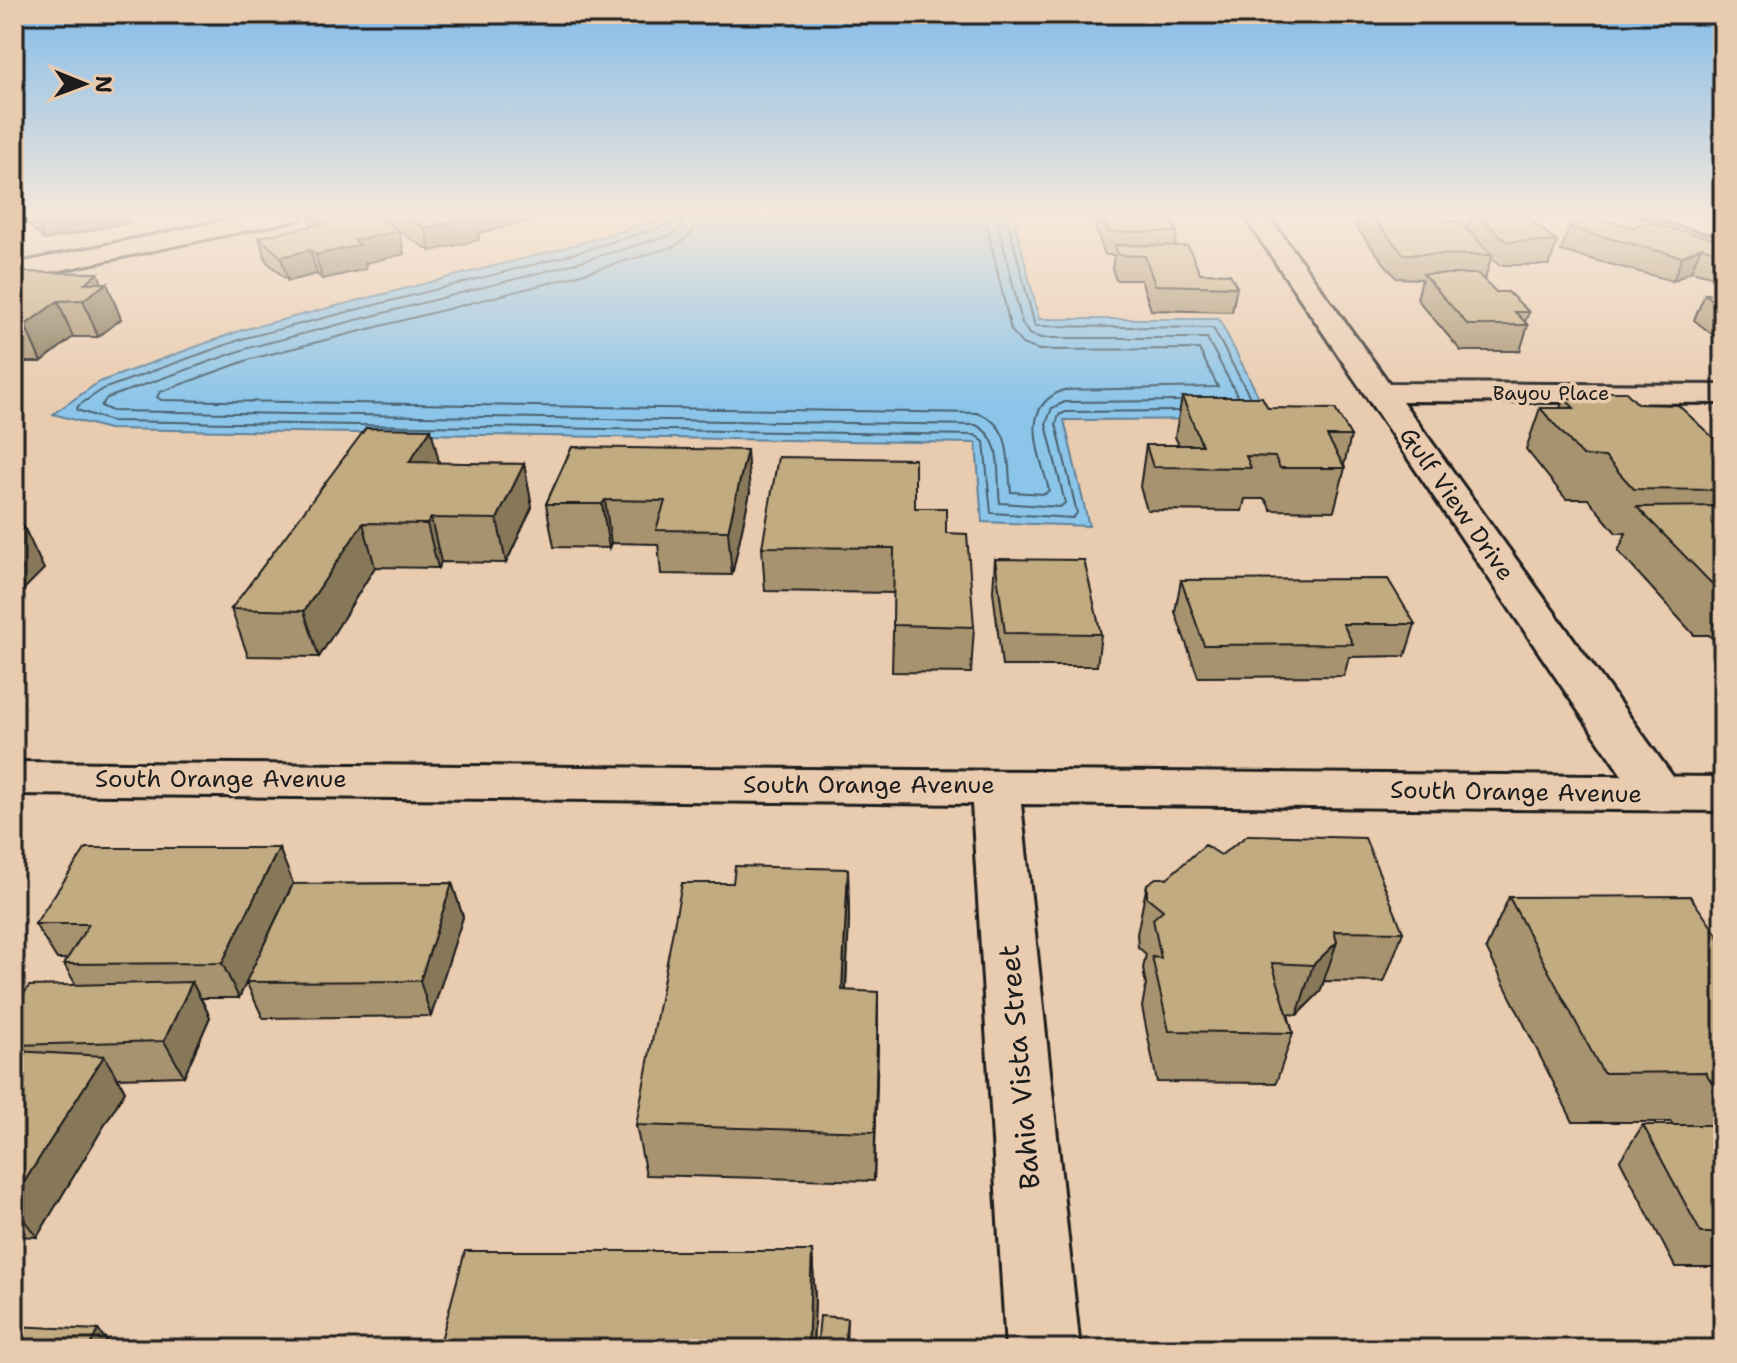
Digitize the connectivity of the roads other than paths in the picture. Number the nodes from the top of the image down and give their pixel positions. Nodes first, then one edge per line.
1 (1299, 278) edge
2 (1379, 392) junction
3 (1723, 394) edge
4 (20, 785) edge
5 (995, 786) junction
6 (1659, 793) junction
7 (1723, 794) edge
8 (1043, 1349) edge

1 - 2 street, Gulf View Drive
2 - 3 street, Bayou Place
2 - 6 street, Gulf View Drive
4 - 5 street, South Orange Avenue
5 - 6 street, South Orange Avenue
5 - 8 street, Bahia Vista Street
6 - 7 street, South Orange Avenue

